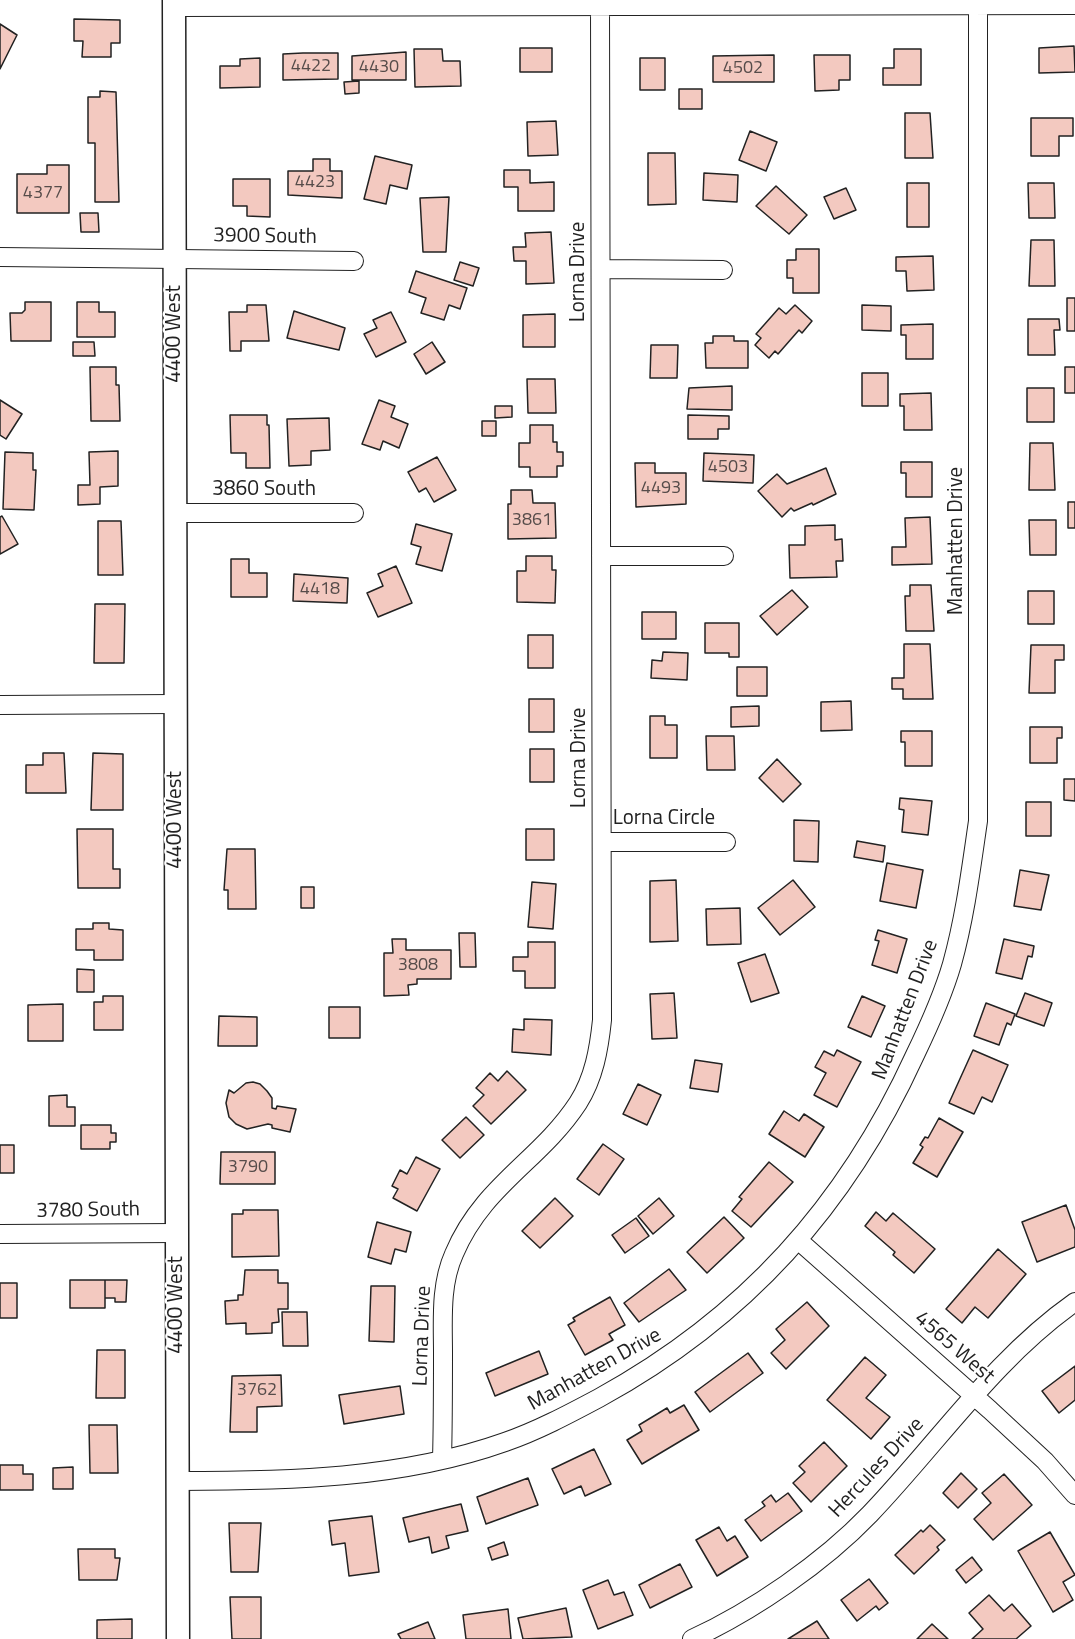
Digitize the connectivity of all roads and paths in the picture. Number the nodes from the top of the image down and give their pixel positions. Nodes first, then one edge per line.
1 (174, 4) edge
2 (1075, 5) edge
3 (600, 6) junction
4 (978, 6) junction
5 (0, 257) edge
6 (175, 259) junction
7 (354, 261) dead end
8 (602, 269) junction
9 (723, 270) dead end
10 (175, 513) junction
11 (354, 513) dead end
12 (602, 556) junction
13 (724, 556) dead end
14 (176, 704) junction
15 (0, 705) edge
16 (602, 842) junction
17 (726, 842) dead end
18 (177, 1233) junction
19 (0, 1234) edge
20 (798, 1240) junction
21 (1075, 1302) edge
22 (974, 1396) junction
23 (442, 1459) junction
24 (178, 1481) junction
25 (1075, 1495) edge
26 (178, 1639) edge
27 (692, 1639) edge

1 - 3 street
1 - 6 street, 4400 West
2 - 4 street
3 - 4 street
3 - 8 street, Lorna Drive
4 - 20 street, Manhatten Drive
5 - 6 street, 3900 South
6 - 7 street, 3900 South
6 - 10 street, 4400 West
8 - 9 street
8 - 12 street, Lorna Drive
10 - 11 street, 3860 South
10 - 14 street, 4400 West
12 - 13 street
12 - 16 street, Lorna Drive
14 - 15 street
14 - 18 street, 4400 West
16 - 17 street, Lorna Circle
16 - 23 street, Lorna Drive
18 - 19 street, 3780 South
18 - 24 street, 4400 West
20 - 22 street, 4565 West
20 - 23 street, Manhatten Drive
21 - 22 street, Hercules Drive
22 - 25 street, 4565 West
22 - 27 street, Hercules Drive
23 - 24 street, Manhatten Drive
24 - 26 street, 4400 West

